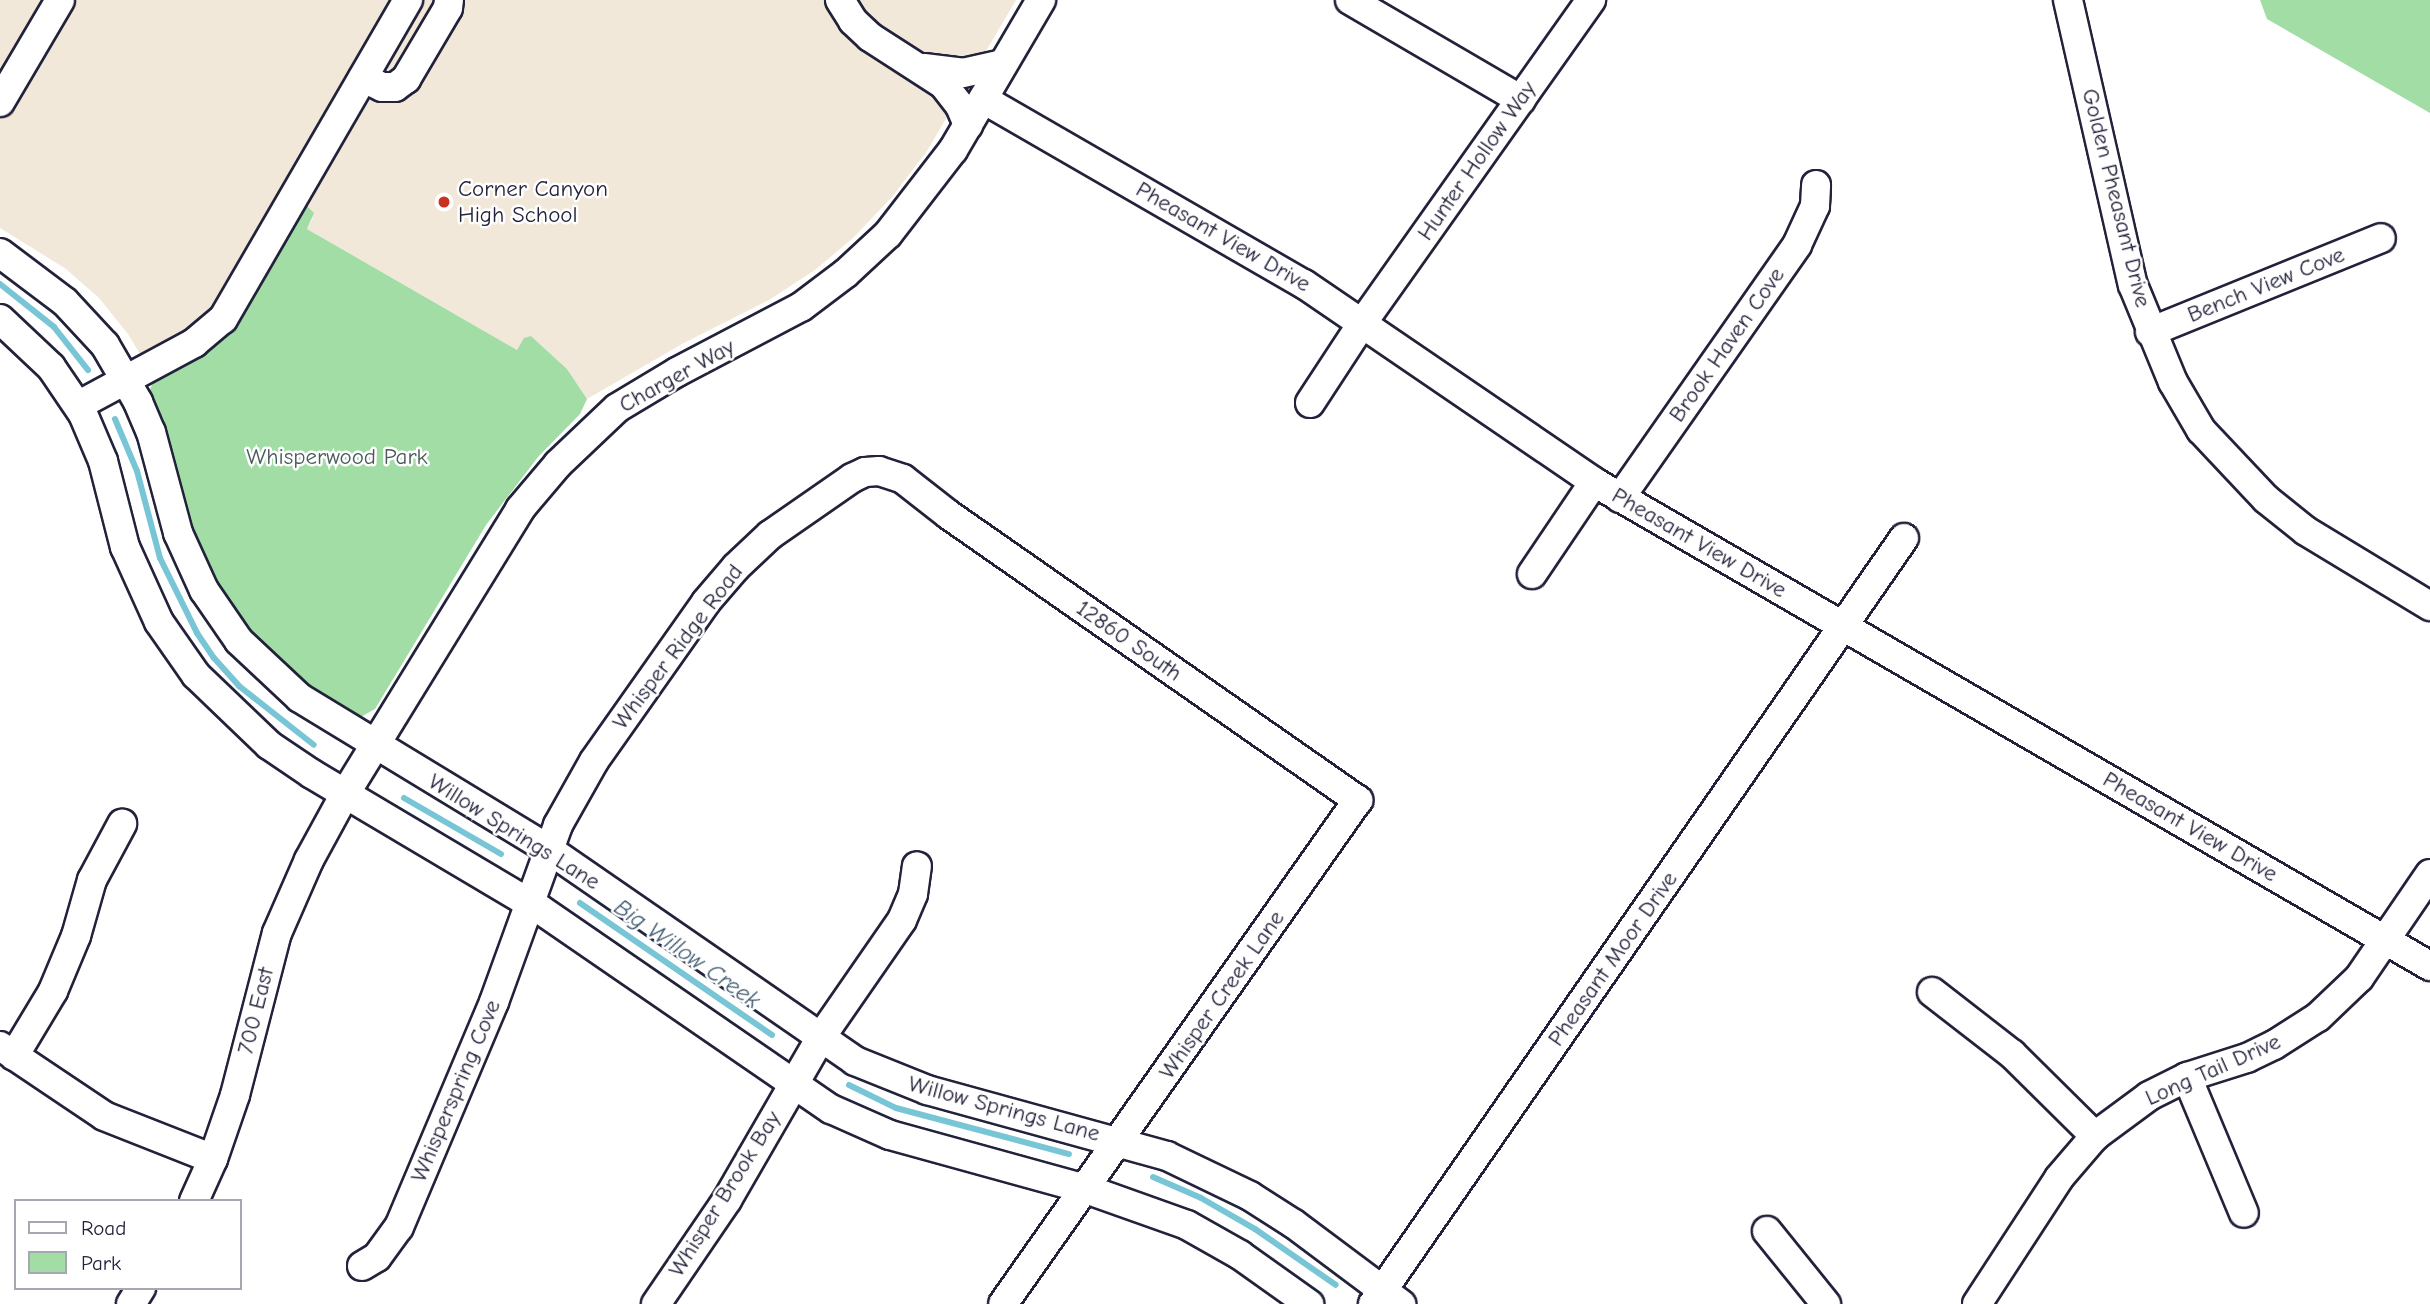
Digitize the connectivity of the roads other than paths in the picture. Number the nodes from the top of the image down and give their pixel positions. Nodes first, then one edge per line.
1 (60, 0) edge
2 (408, 0) edge
3 (449, 0) edge
4 (840, 0) edge
5 (1041, 0) edge
6 (1350, 0) edge
7 (1591, 0) edge
8 (2068, 0) edge
9 (1003, 64) junction
10 (921, 67) junction
11 (363, 78) junction
12 (983, 99) junction
13 (1521, 100) junction
14 (0, 102) edge
15 (968, 125) junction
16 (1816, 185) dead end
17 (2381, 238) dead end
18 (0, 253) edge
19 (0, 320) edge
20 (1363, 322) junction
21 (2151, 332) junction
22 (126, 379) junction
23 (1310, 403) dead end
24 (79, 405) junction
25 (903, 479) joint
26 (1594, 482) junction
27 (1620, 498) junction
28 (1904, 538) dead end
29 (1532, 574) dead end
30 (2430, 606) edge
31 (1843, 626) junction
32 (375, 746) junction
33 (345, 794) junction
34 (1358, 800) joint
35 (122, 824) dead end
36 (328, 825) joint
37 (548, 849) junction
38 (918, 866) dead end
39 (2430, 874) edge
40 (529, 902) junction
41 (2387, 941) junction
42 (2430, 966) edge
43 (1932, 992) dead end
44 (821, 1037) junction
45 (7, 1051) edge
46 (2187, 1077) junction
47 (793, 1084) junction
48 (2095, 1136) junction
49 (1119, 1141) junction
50 (213, 1159) junction
51 (1086, 1189) junction
52 (195, 1199) edge
53 (2245, 1213) dead end
54 (1768, 1231) dead end
55 (362, 1266) dead end
56 (1385, 1300) edge
57 (656, 1304) edge
58 (1003, 1304) edge
59 (1309, 1304) edge
60 (1826, 1304) edge
61 (1977, 1304) edge

1 - 14 street
2 - 11 street
3 - 11 street
4 - 10 street
5 - 9 street, Charger Way
6 - 13 street
7 - 13 street, Hunter Hollow Way
8 - 21 street, Golden Pheasant Drive
9 - 10 street
9 - 12 street, Charger Way
10 - 15 street
11 - 22 street
12 - 15 street, Charger Way
12 - 20 street, Pheasant View Drive
13 - 20 street, Hunter Hollow Way
15 - 32 street, Charger Way
16 - 27 street, Brook Haven Cove
17 - 21 street, Bench View Cove
18 - 22 street, Willow Springs Lane
19 - 24 street
20 - 23 street, Hunter Hollow Way
20 - 26 street, Pheasant View Drive
21 - 30 street, Golden Pheasant Drive
22 - 24 street
22 - 32 street, Willow Springs Lane
24 - 33 street
25 - 34 street, 12860 South
25 - 37 street, Whisper Ridge Road
26 - 27 street, Pheasant View Drive
26 - 29 street
27 - 31 street, Pheasant View Drive
28 - 31 street, Pheasant Moor Drive
31 - 41 street, Pheasant View Drive
31 - 56 street, Pheasant Moor Drive
32 - 33 street, Charger Way
32 - 37 street, Willow Springs Lane
33 - 36 street, Charger Way
33 - 40 street
34 - 49 street, Whisper Creek Lane
35 - 45 street
36 - 50 street, 700 East
37 - 40 street, Whisper Ridge Road
37 - 44 street, Willow Springs Lane
38 - 44 street, Whisper Brook Bay
39 - 41 street, Long Tail Drive
40 - 47 street
40 - 55 street, Whisperspring Cove
41 - 42 street, Pheasant View Drive
41 - 46 street, Long Tail Drive
43 - 48 street
44 - 47 street, Whisper Brook Bay
44 - 49 street, Willow Springs Lane
45 - 50 street
46 - 48 street, Long Tail Drive
46 - 53 street
47 - 51 street
47 - 57 street, Whisper Brook Bay
48 - 61 street, Long Tail Drive
49 - 51 street, Whisper Creek Lane
49 - 56 street, Willow Springs Lane
50 - 52 street, 700 East
51 - 58 street, Whisper Creek Lane
51 - 59 street
54 - 60 street

